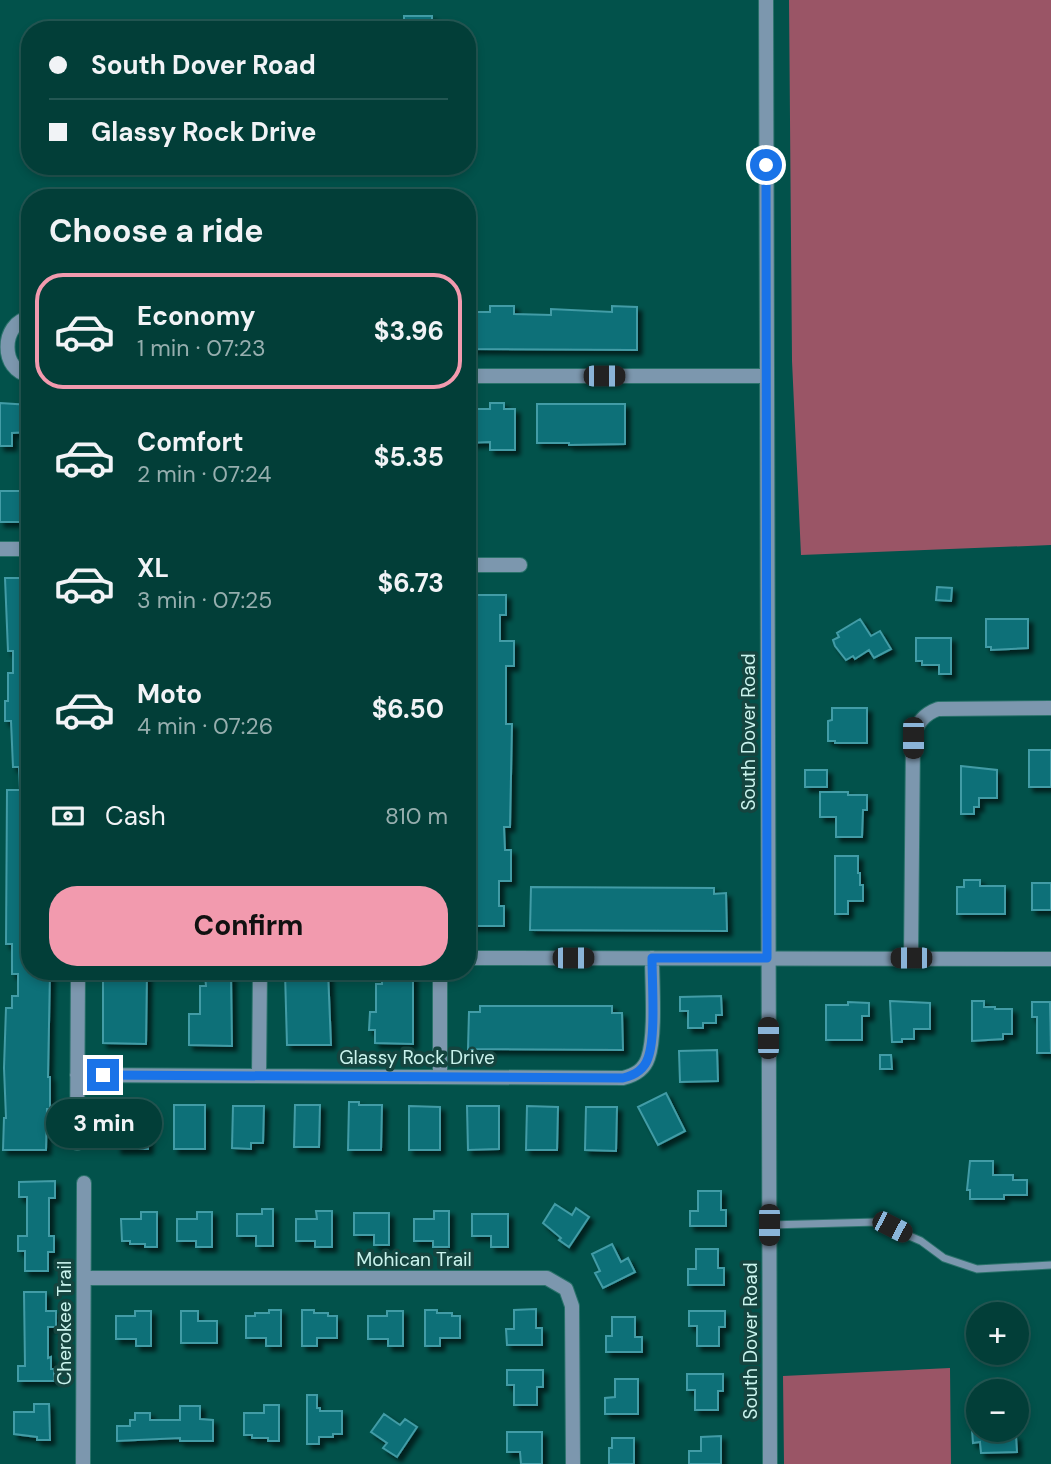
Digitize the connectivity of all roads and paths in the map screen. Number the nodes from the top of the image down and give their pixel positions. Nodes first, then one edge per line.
1 (766, 0) edge
2 (21, 321) edge
3 (21, 372) edge
4 (476, 376) edge
5 (767, 376) junction
6 (0, 549) edge
7 (21, 549) edge
8 (476, 565) edge
9 (520, 565) dead end
10 (1051, 708) edge
11 (476, 958) edge
12 (652, 958) junction
13 (767, 958) junction
14 (911, 958) junction
15 (1051, 959) edge
16 (78, 980) edge
17 (260, 980) edge
18 (440, 980) edge
19 (77, 1075) junction
20 (259, 1076) junction
21 (440, 1077) junction
22 (77, 1143) dead end
23 (83, 1183) dead end
24 (769, 1225) junction
25 (1051, 1265) edge
26 (83, 1278) junction
27 (83, 1464) edge
28 (573, 1464) edge
29 (769, 1464) edge

1 - 5 street, South Dover Road
2 - 3 street
4 - 5 street
5 - 13 street, South Dover Road
6 - 7 street
8 - 9 street
10 - 14 street
11 - 12 street
12 - 13 street
12 - 21 street, Glassy Rock Drive
13 - 14 street
13 - 24 street, South Dover Road
14 - 15 street
16 - 19 street
17 - 20 street
18 - 21 street
19 - 20 street, Glassy Rock Drive
19 - 22 street
20 - 21 street, Glassy Rock Drive
23 - 26 street, Cherokee Trail
24 - 25 lane
24 - 29 street, South Dover Road
26 - 27 street, Cherokee Trail
26 - 28 street, Mohican Trail

